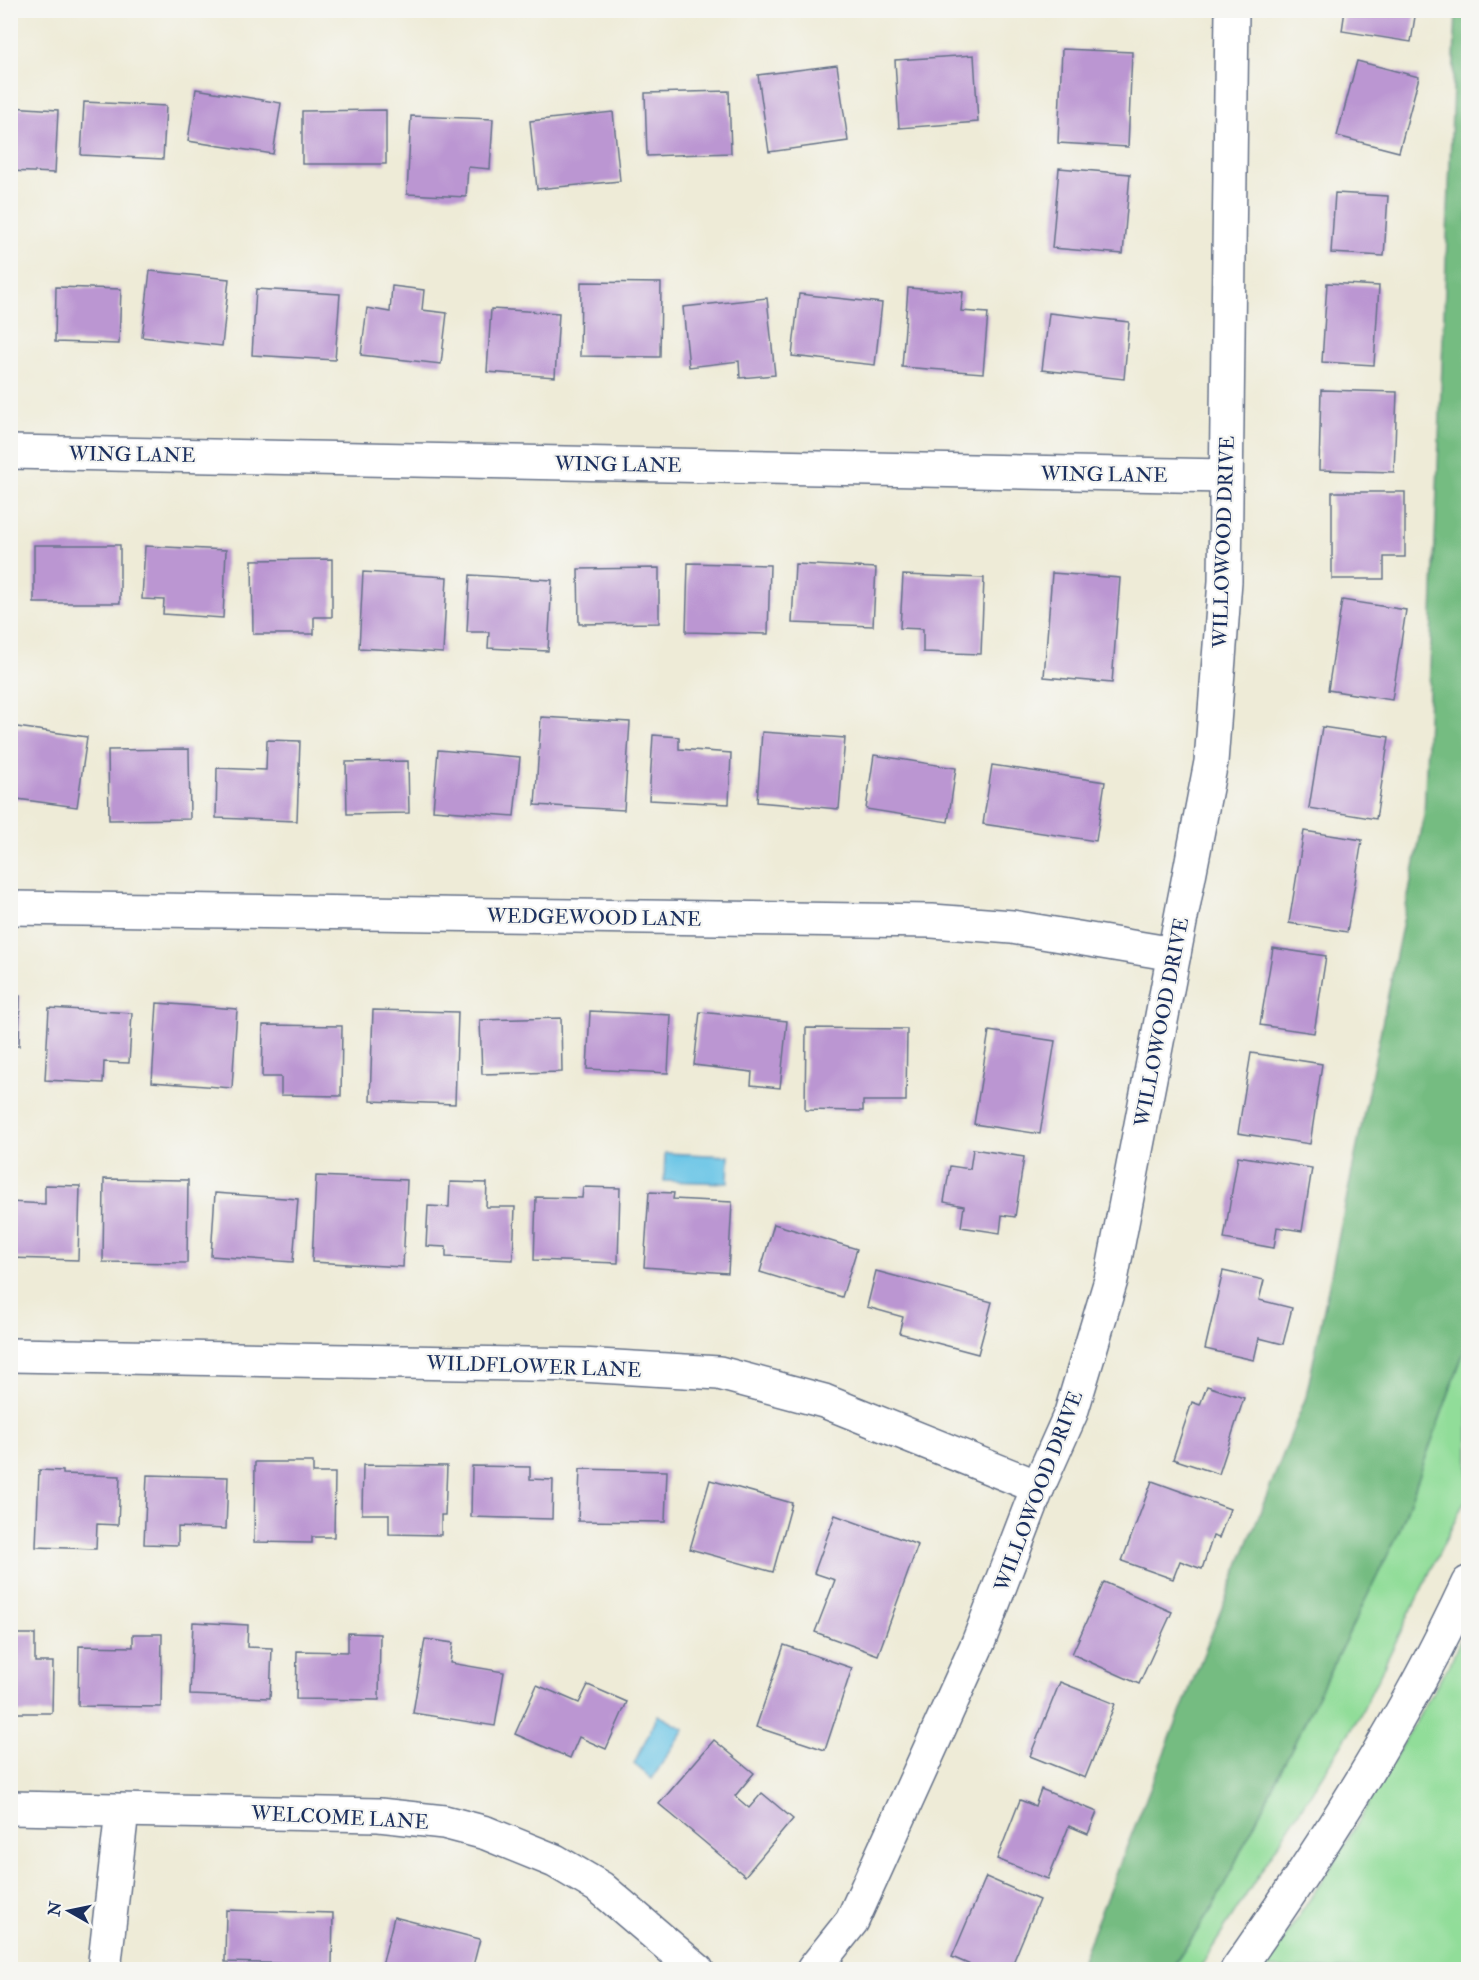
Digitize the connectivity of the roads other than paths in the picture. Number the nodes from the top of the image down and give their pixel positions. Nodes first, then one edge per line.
1 (1232, 10) edge
2 (10, 452) edge
3 (1226, 476) junction
4 (10, 908) edge
5 (1174, 954) junction
6 (10, 1355) edge
7 (1038, 1488) junction
8 (1468, 1583) edge
9 (10, 1808) edge
10 (122, 1811) junction
11 (104, 1970) edge
12 (697, 1970) edge
13 (813, 1970) edge
14 (1238, 1970) edge

1 - 3 main road, WILLOWOOD DRIVE
2 - 3 main road, WING LANE
3 - 5 main road, WILLOWOOD DRIVE
4 - 5 main road, WEDGEWOOD LANE
5 - 7 main road, WILLOWOOD DRIVE
6 - 7 main road, WILDFLOWER LANE
7 - 13 main road, WILLOWOOD DRIVE
8 - 14 main road
9 - 10 main road, WELCOME LANE
10 - 11 main road
10 - 12 main road, WELCOME LANE

